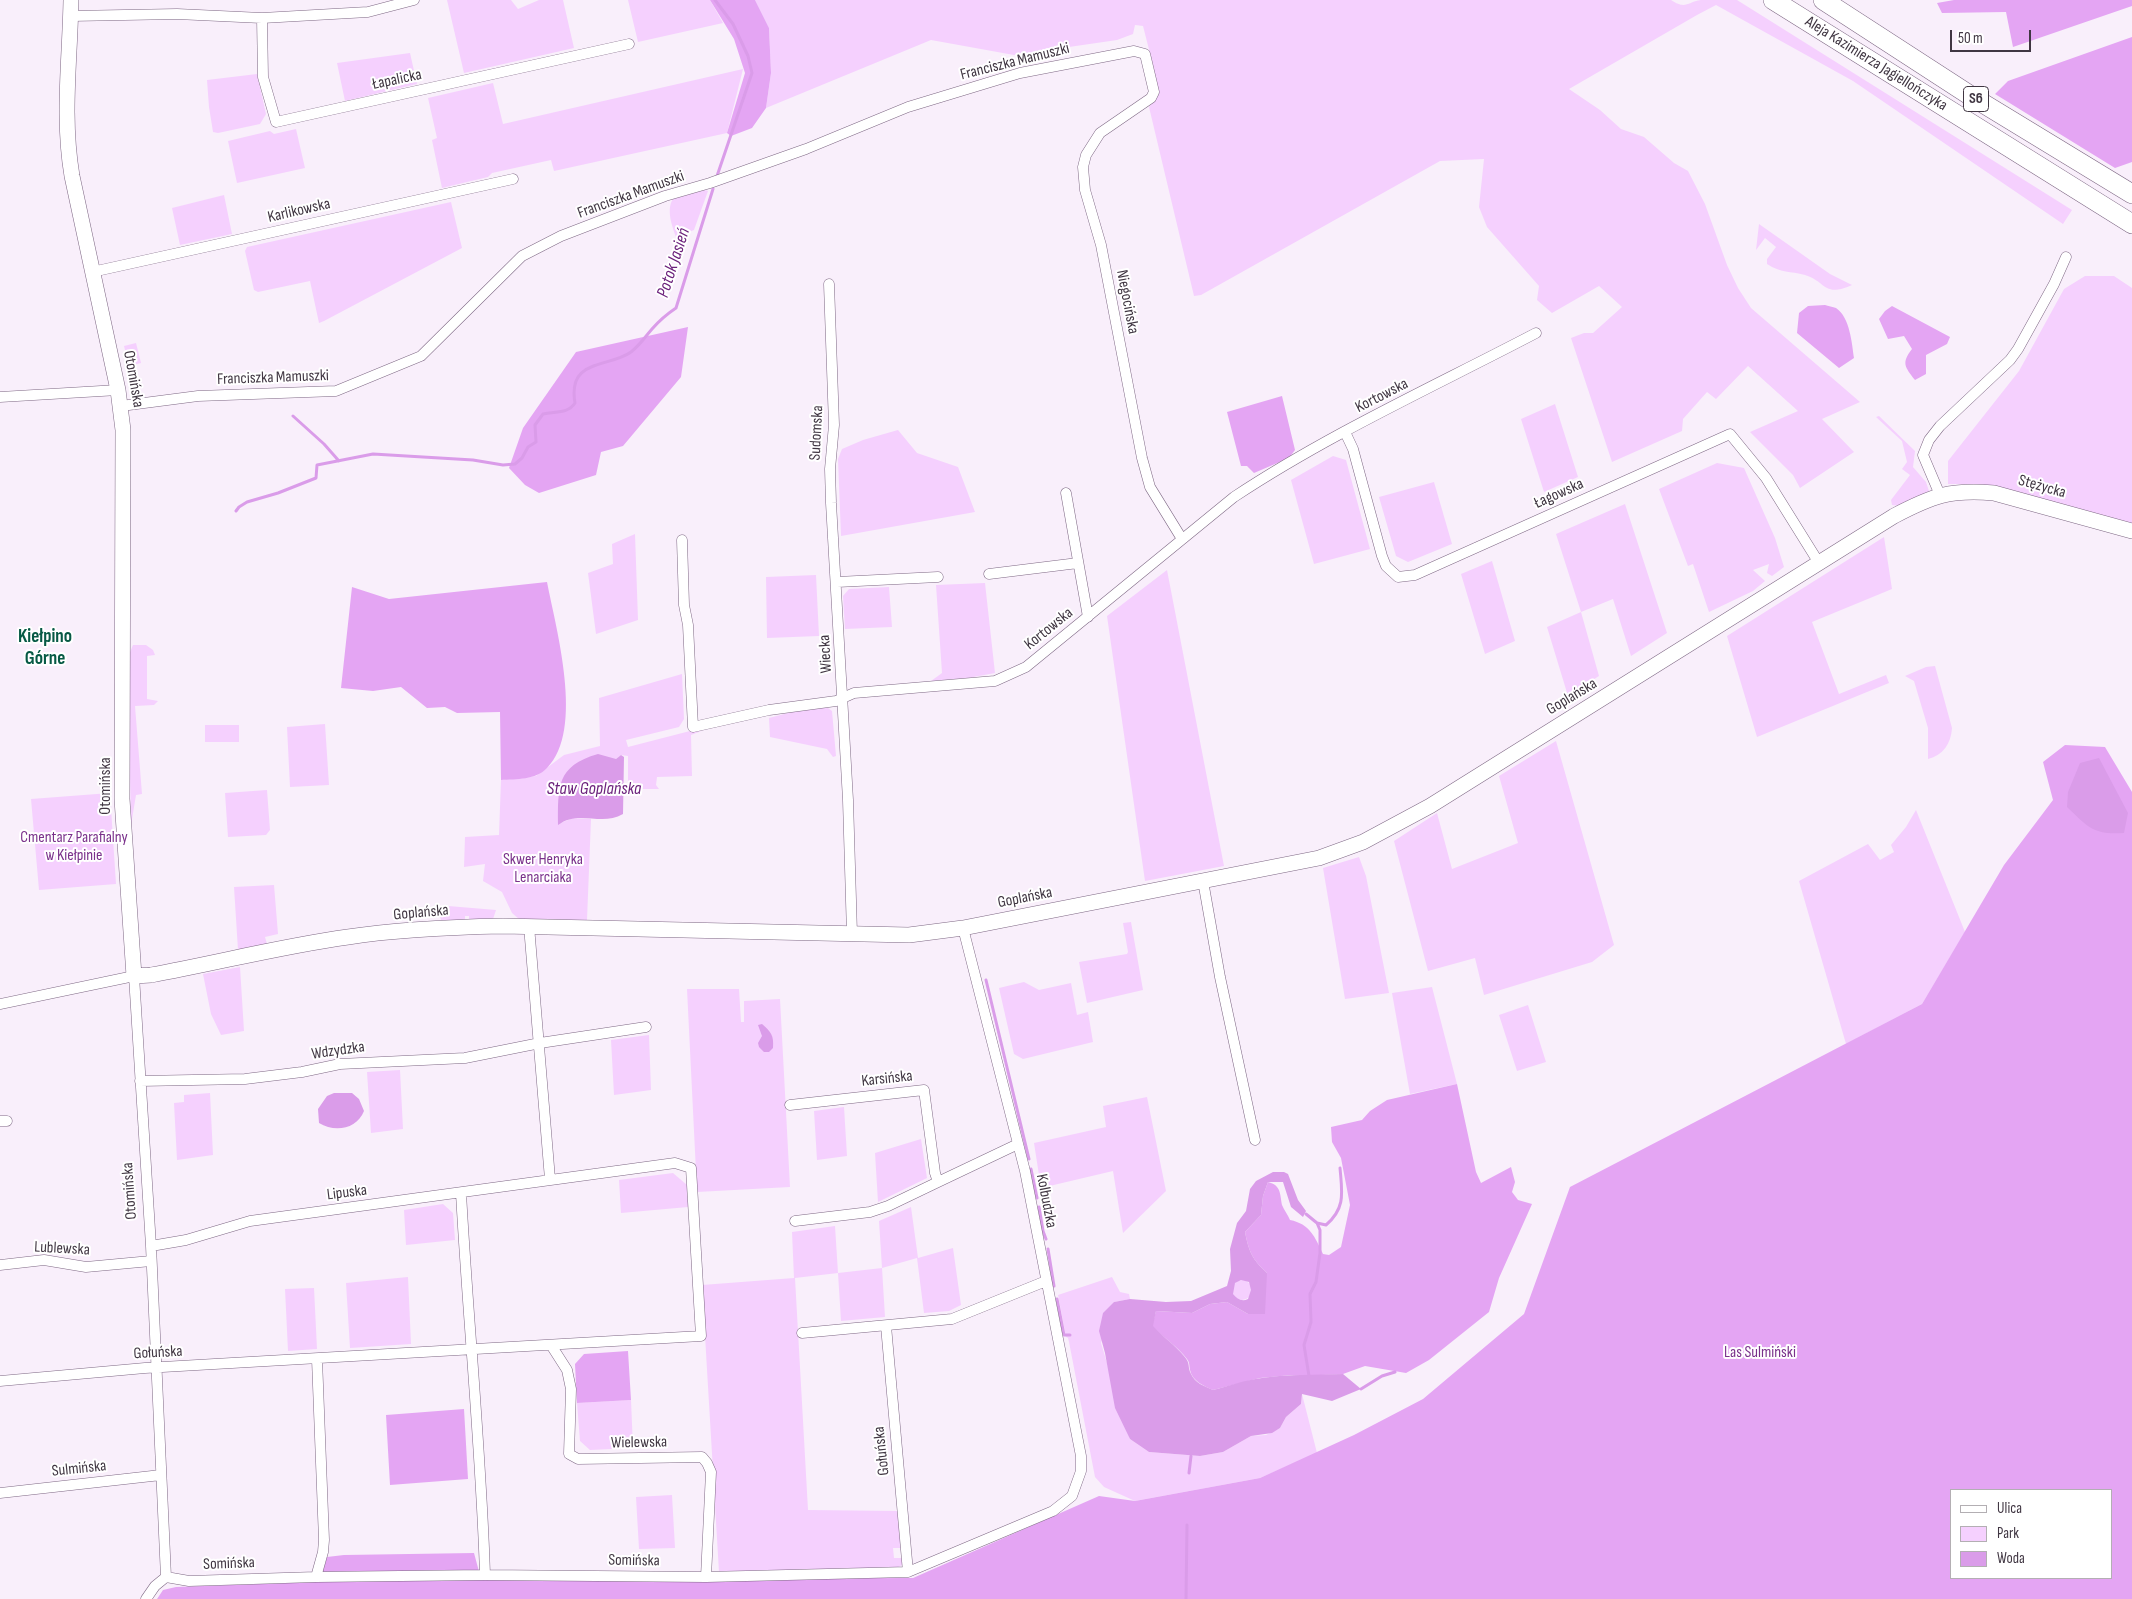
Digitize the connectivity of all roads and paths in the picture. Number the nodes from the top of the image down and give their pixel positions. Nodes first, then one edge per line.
1 (71, 0) edge
2 (414, 0) edge
3 (1773, 0) edge
4 (1823, 0) edge
5 (71, 16) junction
6 (262, 18) junction
7 (629, 44) dead end
8 (1154, 92) joint
9 (513, 178) dead end
10 (2132, 194) edge
11 (2132, 224) edge
12 (2066, 257) dead end
13 (92, 272) junction
14 (829, 284) dead end
15 (1536, 333) dead end
16 (118, 390) junction
17 (0, 398) edge
18 (121, 406) junction
19 (1345, 432) junction
20 (1066, 493) dead end
21 (1940, 494) junction
22 (2132, 531) edge
23 (1182, 539) junction
24 (682, 540) dead end
25 (1078, 563) junction
26 (1819, 563) junction
27 (990, 574) dead end
28 (938, 577) dead end
29 (837, 582) junction
30 (1088, 617) junction
31 (842, 698) junction
32 (1203, 881) junction
33 (529, 926) junction
34 (963, 928) junction
35 (852, 934) junction
36 (134, 976) junction
37 (0, 1004) edge
38 (646, 1027) dead end
39 (540, 1043) junction
40 (140, 1081) junction
41 (790, 1105) dead end
42 (1255, 1140) dead end
43 (1018, 1144) junction
44 (550, 1179) junction
45 (938, 1182) junction
46 (461, 1193) junction
47 (795, 1221) dead end
48 (151, 1246) junction
49 (151, 1261) junction
50 (0, 1265) edge
51 (1046, 1281) junction
52 (886, 1326) junction
53 (802, 1333) dead end
54 (701, 1336) joint
55 (551, 1345) junction
56 (470, 1350) junction
57 (317, 1359) junction
58 (156, 1368) junction
59 (0, 1381) edge
60 (161, 1475) junction
61 (1078, 1484) joint
62 (0, 1493) edge
63 (908, 1572) junction
64 (485, 1575) junction
65 (166, 1577) junction
66 (316, 1577) junction
67 (706, 1577) junction
68 (146, 1599) edge

1 - 5 street, Otomińska
2 - 6 street
3 - 11 highway, Aleja Kazimierza Jagiellończyka / S6
4 - 10 highway, Aleja Kazimierza Jagiellończyka / S6
5 - 6 street
5 - 13 street, Otomińska
6 - 7 street, Łapalicka
8 - 18 street, Franciszka Mamuszki
8 - 23 street, Niegocińska
9 - 13 street, Karlikowska
12 - 21 street
13 - 16 street, Otomińska
14 - 29 street, Sudomska
15 - 19 street, Kortowska
16 - 17 street
16 - 18 street, Otomińska
18 - 36 street, Otomińska
19 - 23 street, Kortowska
19 - 26 street, Łagowska
20 - 25 street
21 - 22 street, Stężycka
21 - 26 street, Goplańska
23 - 30 street, Kortowska
24 - 31 street, Kortowska
25 - 27 street
25 - 30 street
26 - 32 street, Goplańska
28 - 29 street
29 - 31 street, Wiecka
30 - 31 street, Kortowska
31 - 35 street, Wiecka
32 - 34 street, Goplańska
32 - 42 street
33 - 35 street, Goplańska
33 - 36 street, Goplańska
33 - 39 street
34 - 35 street, Goplańska
34 - 43 street, Kolbudzka
36 - 37 street, Goplańska
36 - 40 street, Otomińska
38 - 39 street, Wdzydzka
39 - 40 street, Wdzydzka
39 - 44 street
40 - 48 street, Otomińska
41 - 45 street, Karsińska
43 - 45 street
43 - 51 street, Kolbudzka
44 - 46 street, Lipuska
44 - 54 street, Lipuska
45 - 47 street
46 - 48 street, Lipuska
46 - 56 street
48 - 49 street, Otomińska
49 - 50 street, Lublewska
49 - 58 street, Otomińska
51 - 52 street
51 - 61 street, Kolbudzka
52 - 53 street
52 - 63 street, Gołuńska
54 - 55 street, Gołuńska
55 - 56 street, Gołuńska
55 - 67 street, Wielewska
56 - 57 street, Gołuńska
56 - 64 street
57 - 58 street, Gołuńska
57 - 66 street
58 - 59 street, Gołuńska
58 - 60 street, Otomińska
60 - 62 street, Sulmińska
60 - 65 street, Otomińska
61 - 63 street, Somińska
63 - 67 street, Somińska
64 - 66 street, Somińska
64 - 67 street, Somińska
65 - 66 street, Somińska
65 - 68 street

